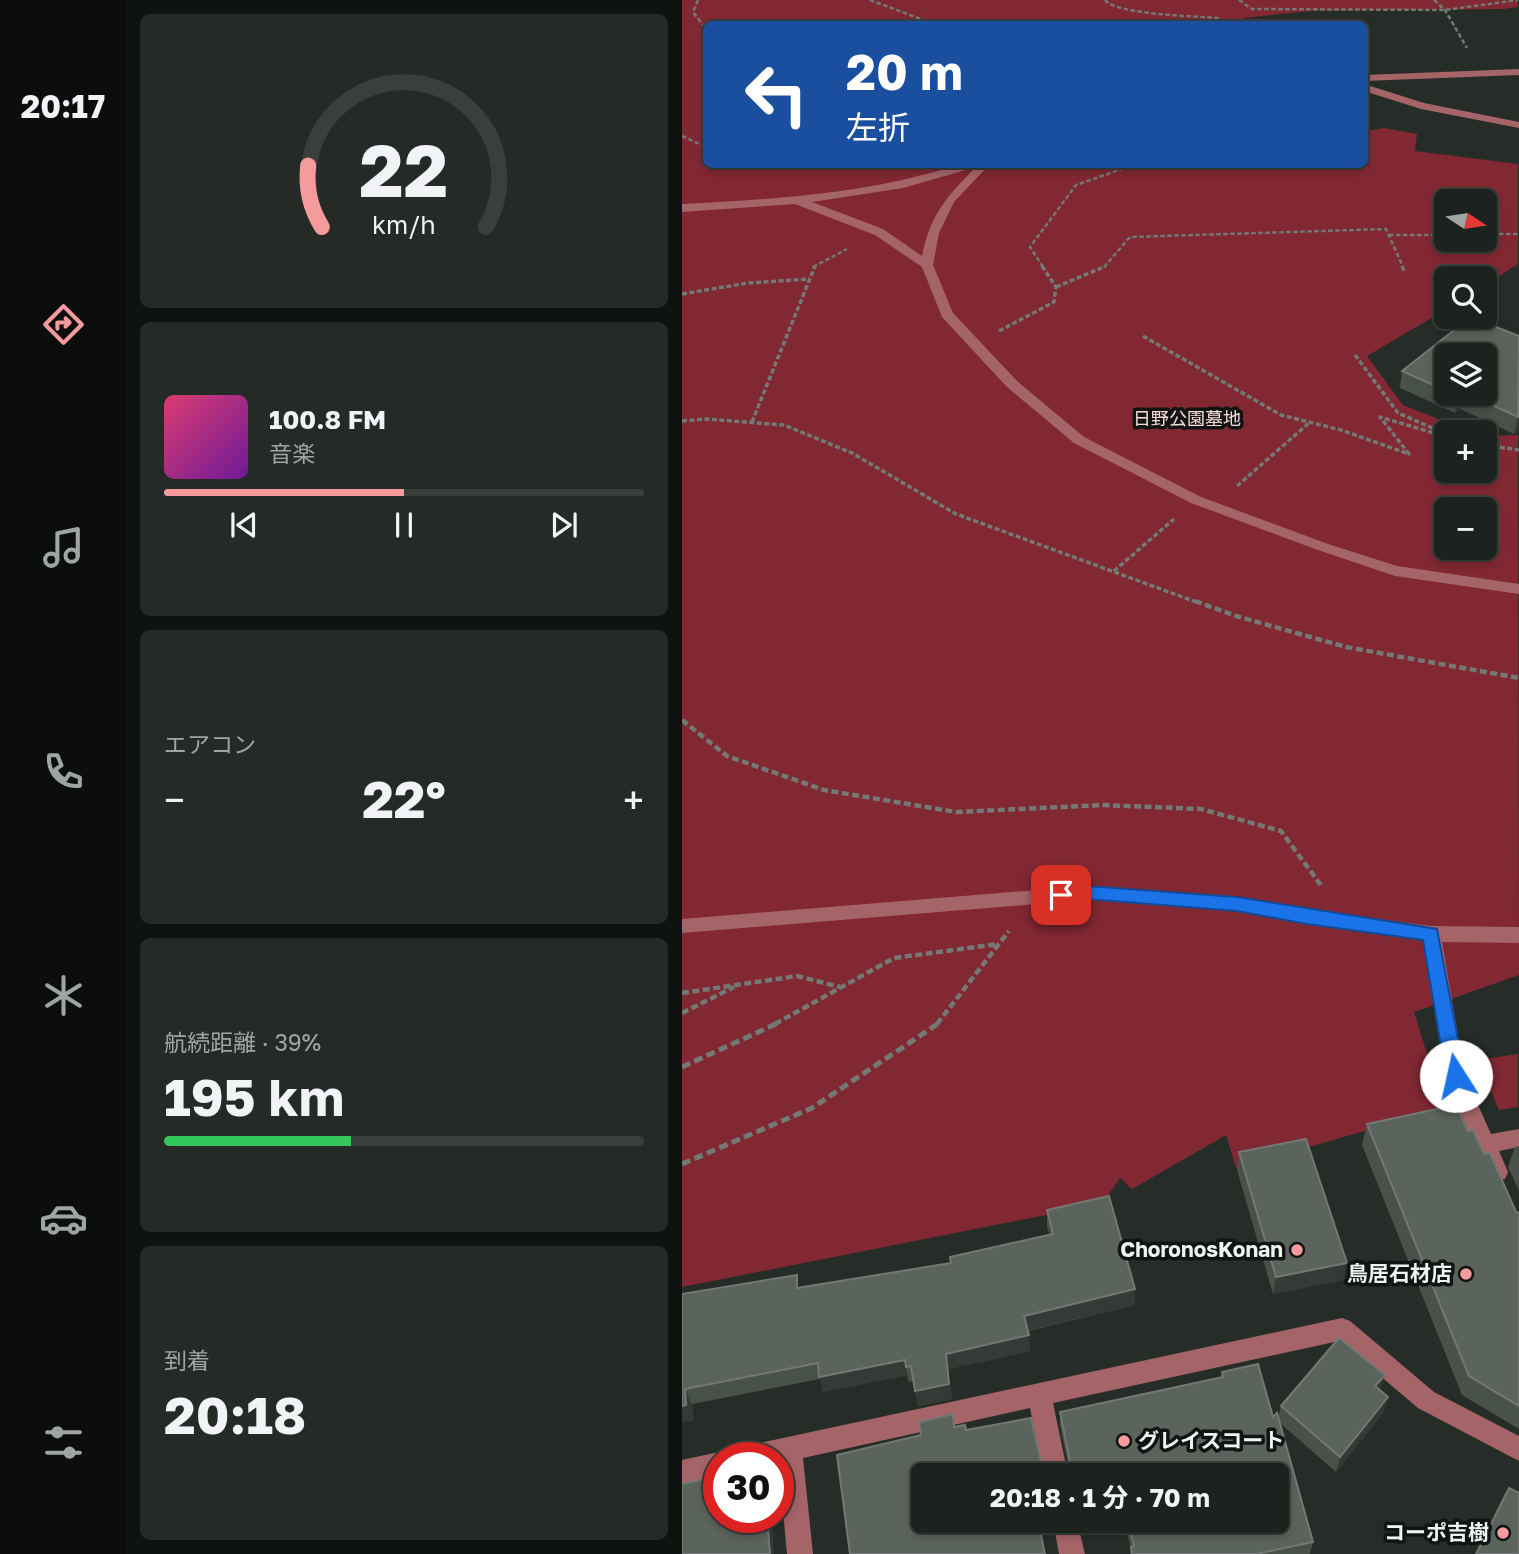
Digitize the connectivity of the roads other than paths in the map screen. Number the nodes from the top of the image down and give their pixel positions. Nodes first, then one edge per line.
1 (1518, 72) edge
2 (1368, 78) edge
3 (1368, 89) edge
4 (1518, 125) edge
5 (960, 168) edge
6 (981, 168) edge
7 (797, 200) junction
8 (682, 208) edge
9 (927, 264) junction
10 (1518, 589) edge
11 (682, 926) edge
12 (1431, 934) junction
13 (1518, 935) edge
14 (1518, 1138) edge
15 (1485, 1145) junction
16 (1504, 1190) edge
17 (1039, 1394) junction
18 (794, 1447) edge
19 (1518, 1449) edge
20 (1053, 1463) edge
21 (703, 1467) edge
22 (682, 1472) edge
23 (794, 1490) edge
24 (1068, 1533) edge
25 (800, 1554) edge
26 (1072, 1554) edge

1 - 2 street
3 - 4 street
5 - 7 street
6 - 9 street
7 - 8 street
7 - 9 street
9 - 10 street
11 - 12 street
12 - 13 street
12 - 15 street
14 - 15 street
15 - 16 street
17 - 18 street
17 - 19 street
17 - 20 street
21 - 22 street
23 - 25 street
24 - 26 street

